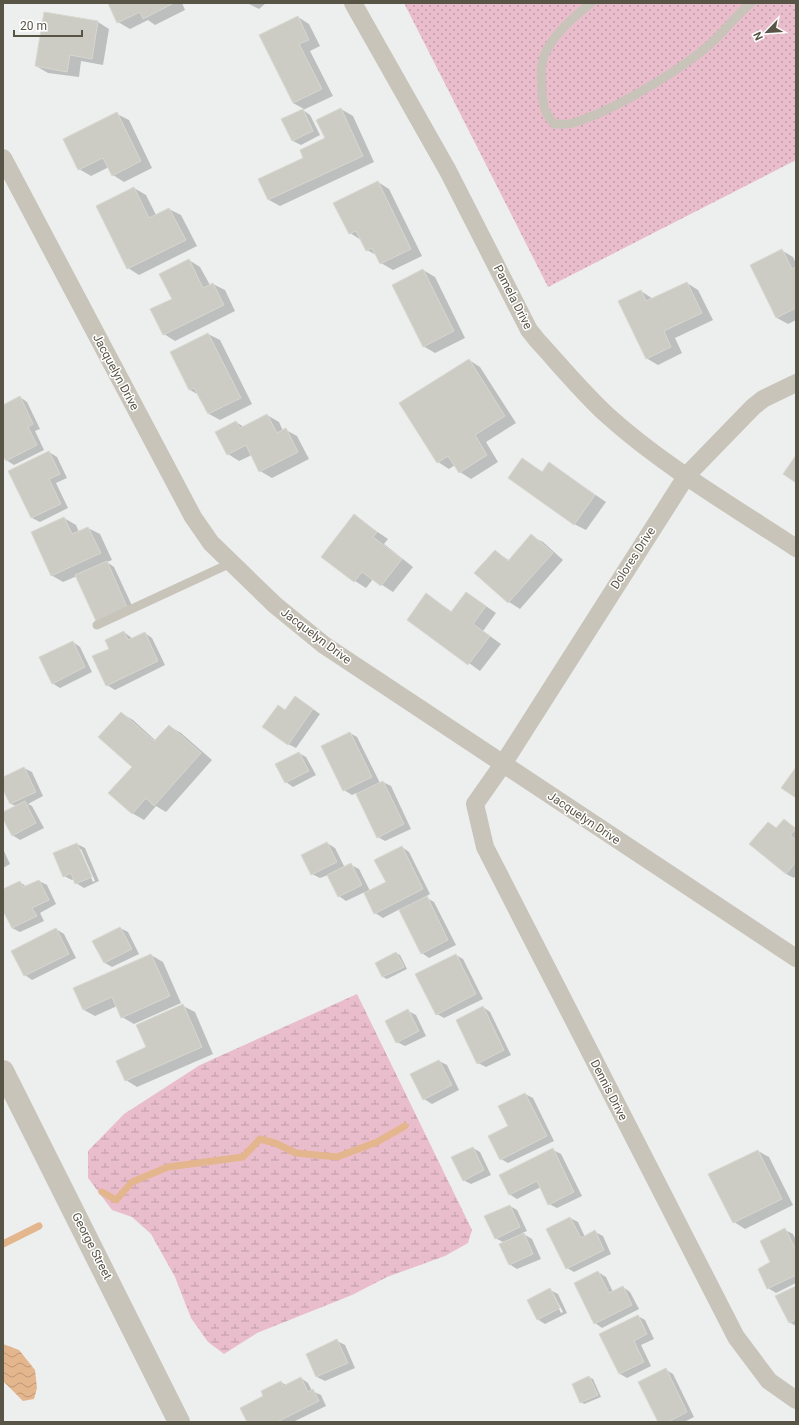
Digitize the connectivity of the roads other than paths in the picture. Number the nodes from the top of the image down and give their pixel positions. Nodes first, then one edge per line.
1 (353, 3) edge
2 (591, 3) edge
3 (751, 3) edge
4 (3, 158) edge
5 (796, 384) edge
6 (687, 475) junction
7 (796, 548) edge
8 (231, 563) junction
9 (97, 625) dead end
10 (502, 764) junction
11 (796, 958) edge
12 (3, 1071) edge
13 (796, 1400) edge
14 (179, 1422) edge

1 - 6 street, Pamela Drive
2 - 3 lane
4 - 8 street, Jacquelyn Drive
5 - 6 street, Dolores Drive
6 - 7 street, Pamela Drive
6 - 10 street, Dolores Drive
8 - 9 lane
8 - 10 street, Jacquelyn Drive
10 - 11 street, Jacquelyn Drive
10 - 13 street, Dennis Drive
12 - 14 street, George Street

